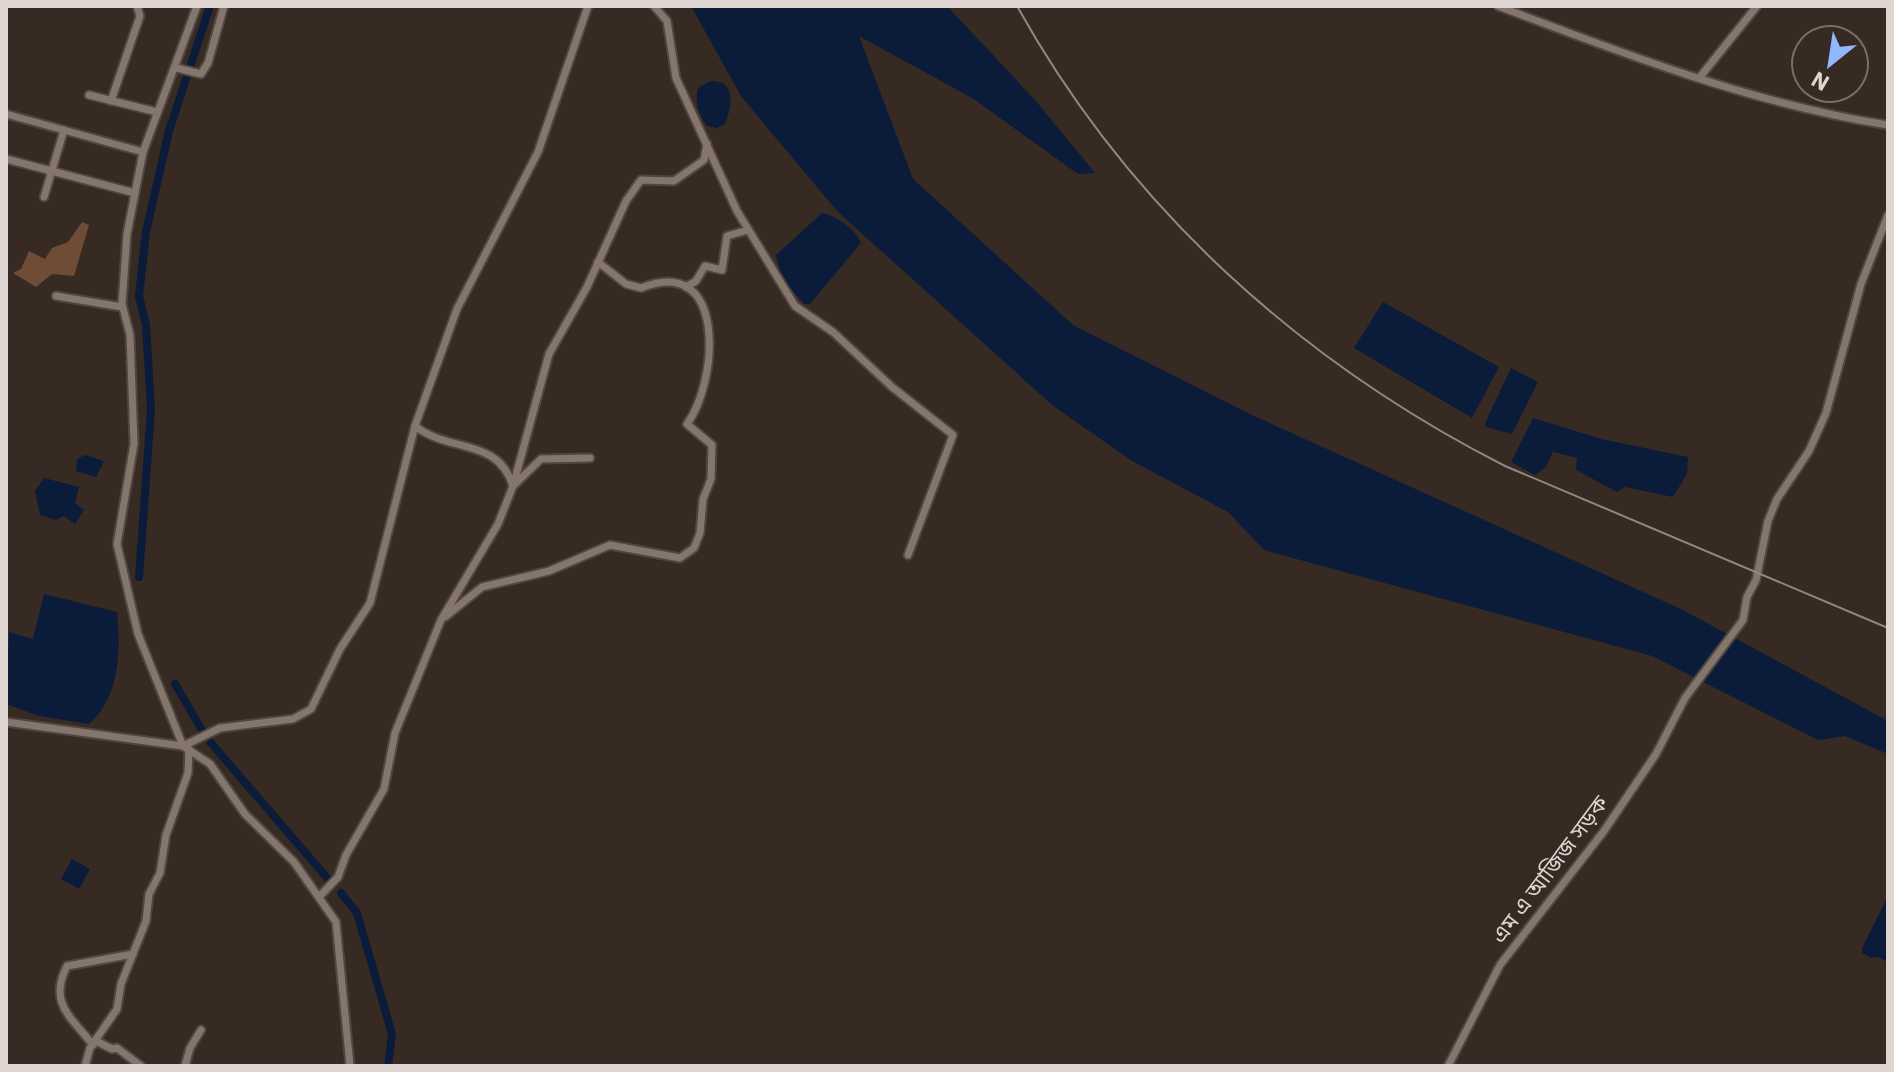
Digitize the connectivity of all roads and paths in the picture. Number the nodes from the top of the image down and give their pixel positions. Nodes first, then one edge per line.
1 (137, 6) edge
2 (197, 6) edge
3 (224, 6) edge
4 (588, 6) edge
5 (654, 6) edge
6 (1498, 6) edge
7 (1757, 6) edge
8 (179, 68) junction
9 (1700, 77) junction
10 (89, 95) dead end
11 (111, 101) junction
12 (157, 112) junction
13 (6, 114) edge
14 (1888, 125) edge
15 (64, 130) junction
16 (707, 144) junction
17 (143, 152) junction
18 (6, 159) edge
19 (51, 171) junction
20 (135, 193) junction
21 (44, 197) dead end
22 (1888, 215) edge
23 (748, 230) junction
24 (598, 262) junction
25 (686, 287) junction
26 (56, 296) dead end
27 (122, 307) junction
28 (415, 426) junction
29 (590, 458) dead end
30 (513, 486) junction
31 (908, 555) dead end
32 (441, 620) junction
33 (6, 722) edge
34 (186, 747) junction
35 (319, 897) junction
36 (133, 954) junction
37 (201, 1030) dead end
38 (94, 1043) junction
39 (85, 1066) edge
40 (141, 1066) edge
41 (185, 1066) edge
42 (350, 1066) edge
43 (1448, 1066) edge

1 - 11 street
2 - 8 street
3 - 8 street
4 - 28 street
5 - 16 street
6 - 9 street
7 - 9 street
8 - 12 street
9 - 14 street
10 - 11 street
11 - 12 street
12 - 17 street
13 - 15 street
15 - 17 street
15 - 19 street
16 - 23 street
16 - 24 street
17 - 20 street
18 - 19 street
19 - 20 street
19 - 21 street
20 - 27 street
22 - 43 street, এম এ আজিজ সড়ক
23 - 25 street
23 - 31 street
24 - 25 street
24 - 30 street
25 - 32 street
26 - 27 street
27 - 34 street
28 - 30 street
28 - 34 street
29 - 30 street
30 - 32 street
32 - 35 street
33 - 34 street
34 - 35 street
34 - 36 street
35 - 42 street
36 - 38 street
36 - 38 street
37 - 41 street
38 - 39 street
38 - 40 street

